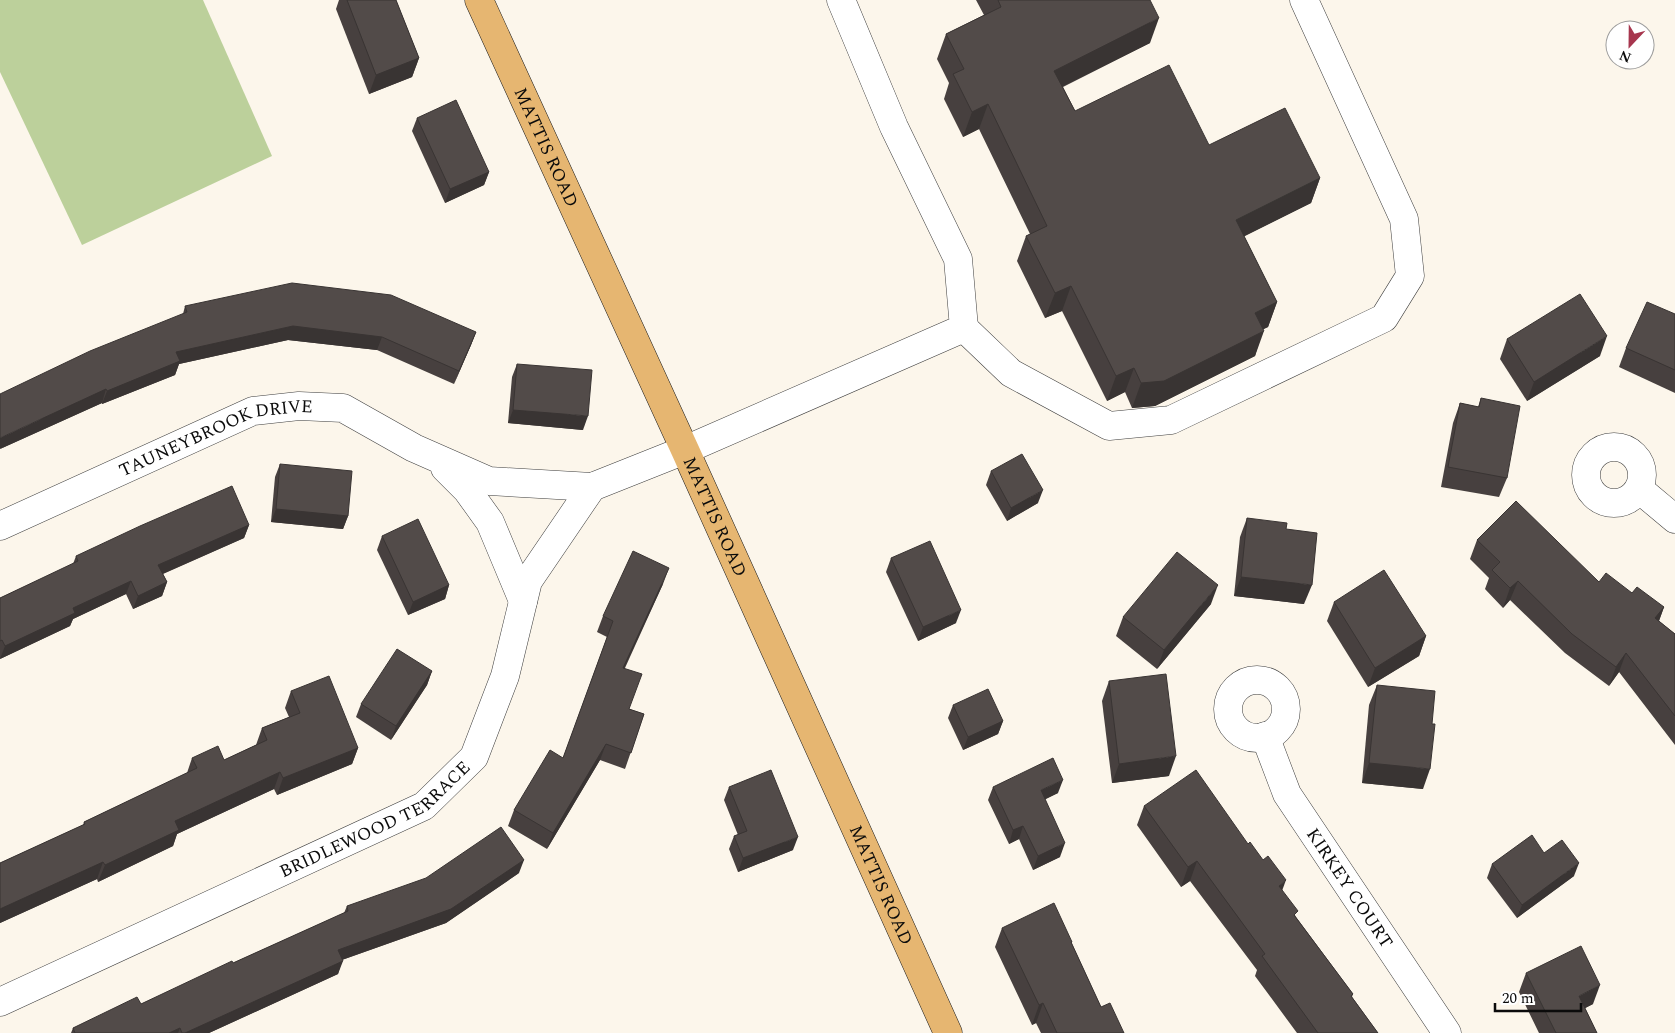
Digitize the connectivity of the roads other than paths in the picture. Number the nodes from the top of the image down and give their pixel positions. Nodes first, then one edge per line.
1 (479, 0) edge
2 (841, 0) edge
3 (1304, 0) edge
4 (964, 328) junction
5 (685, 450) junction
6 (434, 457) junction
7 (592, 487) junction
8 (1639, 489) dead end
9 (1675, 519) edge
10 (0, 526) edge
11 (523, 601) junction
12 (1265, 736) dead end
13 (0, 1002) edge
14 (948, 1033) edge
15 (1447, 1033) edge

1 - 5 main road, MATTIS ROAD
2 - 4 street
3 - 4 street
4 - 5 street, TAUNEYBROOK DRIVE
5 - 7 street, TAUNEYBROOK DRIVE
5 - 14 main road, MATTIS ROAD
6 - 7 street, TAUNEYBROOK DRIVE
6 - 10 street, TAUNEYBROOK DRIVE
6 - 11 street, TAUNEYBROOK DRIVE
7 - 11 street, BRIDLEWOOD TERRACE
8 - 9 street
11 - 13 street, BRIDLEWOOD TERRACE
12 - 15 street, KIRKEY COURT

